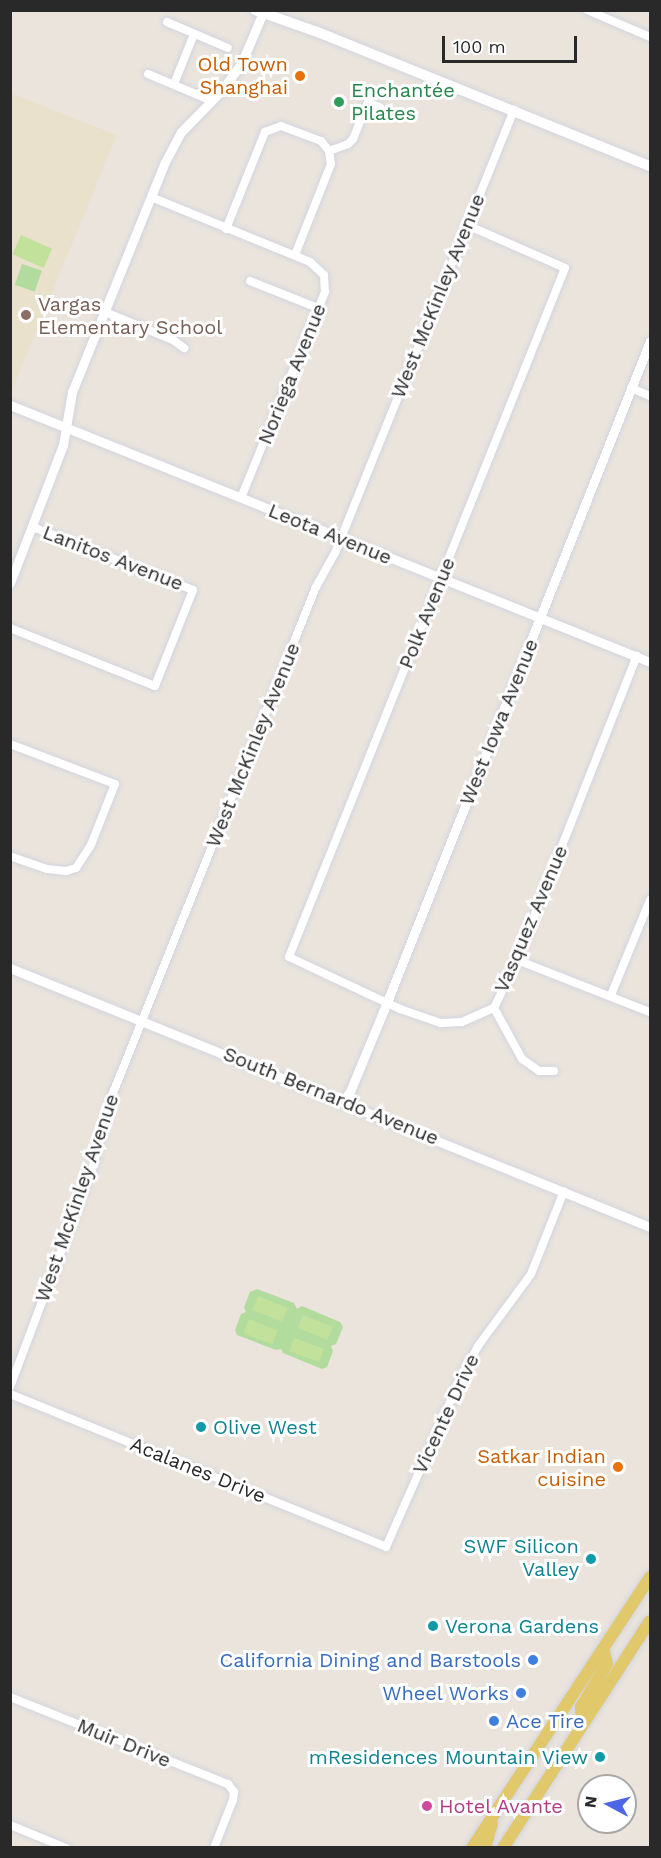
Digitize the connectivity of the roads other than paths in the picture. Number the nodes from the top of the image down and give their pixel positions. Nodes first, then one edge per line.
1 (587, 10) edge
2 (261, 12) edge
3 (167, 22) dead end
4 (194, 34) junction
5 (651, 37) edge
6 (228, 48) dead end
7 (148, 74) dead end
8 (174, 84) junction
9 (210, 100) junction
10 (380, 107) dead end
11 (514, 110) junction
12 (329, 151) junction
13 (651, 166) edge
14 (151, 196) junction
15 (467, 225) junction
16 (226, 229) junction
17 (298, 256) junction
18 (250, 281) dead end
19 (318, 308) junction
20 (105, 312) junction
21 (651, 341) edge
22 (184, 348) dead end
23 (632, 388) junction
24 (651, 396) edge
25 (10, 405) edge
26 (65, 428) junction
27 (241, 498) junction
28 (33, 527) junction
29 (340, 538) junction
30 (441, 578) junction
31 (10, 583) edge
32 (541, 618) junction
33 (10, 628) edge
34 (637, 657) junction
35 (651, 662) edge
36 (10, 744) edge
37 (10, 856) edge
38 (651, 900) edge
39 (289, 957) joint
40 (517, 960) junction
41 (10, 968) edge
42 (611, 995) junction
43 (387, 1002) junction
44 (494, 1008) junction
45 (651, 1012) edge
46 (142, 1021) junction
47 (554, 1071) dead end
48 (343, 1102) junction
49 (564, 1191) junction
50 (651, 1227) edge
51 (10, 1387) edge
52 (10, 1394) edge
53 (386, 1547) joint
54 (651, 1577) edge
55 (651, 1622) edge
56 (603, 1648) junction
57 (10, 1697) edge
58 (582, 1722) junction
59 (496, 1811) junction
60 (10, 1825) edge
61 (66, 1848) edge
62 (214, 1848) edge
63 (472, 1848) edge
64 (484, 1848) edge
65 (503, 1848) edge

1 - 5 street
2 - 9 street
2 - 11 main road
3 - 4 street
4 - 6 street
4 - 8 street
7 - 8 street
8 - 9 street
9 - 14 street
10 - 12 street
11 - 13 main road
11 - 15 street, West McKinley Avenue
12 - 16 street
12 - 17 street
14 - 16 street
14 - 20 street
15 - 29 street, West McKinley Avenue
15 - 30 street, Polk Avenue
16 - 17 street
17 - 19 street, Noriega Avenue
18 - 19 street
19 - 27 street, Noriega Avenue
20 - 22 street
20 - 26 street
21 - 23 street, West Iowa Avenue
23 - 24 street
23 - 32 street, West Iowa Avenue
25 - 26 street, Leota Avenue
26 - 27 street, Leota Avenue
26 - 28 street
27 - 29 street, Leota Avenue
28 - 31 street
28 - 33 street, Lanitos Avenue
29 - 30 street, Leota Avenue
29 - 46 street, West McKinley Avenue
30 - 32 street, Leota Avenue
30 - 39 street, Polk Avenue
32 - 34 street, Leota Avenue
32 - 43 street, West Iowa Avenue
34 - 35 street, Leota Avenue
34 - 40 street, Vasquez Avenue
36 - 37 street
38 - 42 street
39 - 43 street, Vasquez Avenue
40 - 42 street
40 - 44 street, Vasquez Avenue
41 - 46 street, South Bernardo Avenue
42 - 45 street
43 - 44 street, Vasquez Avenue
43 - 48 street, West Iowa Avenue
44 - 47 street
46 - 48 street, South Bernardo Avenue
46 - 51 street, West McKinley Avenue
48 - 49 street, South Bernardo Avenue
49 - 50 street, South Bernardo Avenue
49 - 53 street, Vicente Drive
52 - 53 street, Acalanes Drive
54 - 56 main road
55 - 58 main road
56 - 58 main road
56 - 59 main road
57 - 62 street, Muir Drive
58 - 65 main road
59 - 63 main road
59 - 64 main road
60 - 61 street

